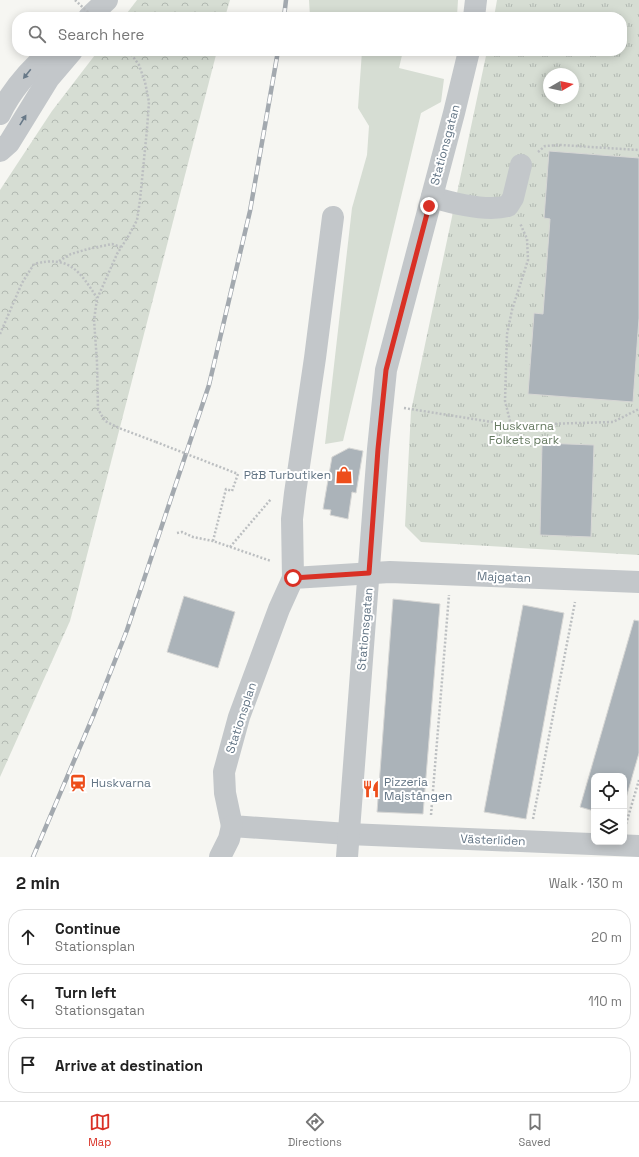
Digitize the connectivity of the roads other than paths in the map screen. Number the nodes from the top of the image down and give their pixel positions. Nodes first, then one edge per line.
1 (107, 0) edge
2 (114, 0) edge
3 (476, 0) edge
4 (94, 12) edge
5 (104, 12) edge
6 (475, 12) edge
7 (45, 56) edge
8 (68, 56) edge
9 (468, 56) edge
10 (2, 106) edge
11 (0, 151) edge
12 (521, 166) road end
13 (432, 197) junction
14 (333, 217) dead end
15 (369, 573) junction
16 (293, 578) junction
17 (639, 582) edge
18 (232, 826) junction
19 (348, 834) junction
20 (639, 846) edge
21 (220, 857) edge
22 (347, 857) edge

1 - 4 street
2 - 5 street
3 - 6 street
7 -> 10 street
11 -> 8 street
9 - 13 street, Stationsgatan
12 - 13 street
13 - 15 street, Stationsgatan
14 - 16 street
15 - 16 street
15 - 17 street, Majgatan
15 - 19 street, Stationsgatan
16 - 18 street, Stationsplan
18 - 19 street
18 - 21 street
19 - 20 street, Västerliden
19 - 22 street, Stationsgatan

